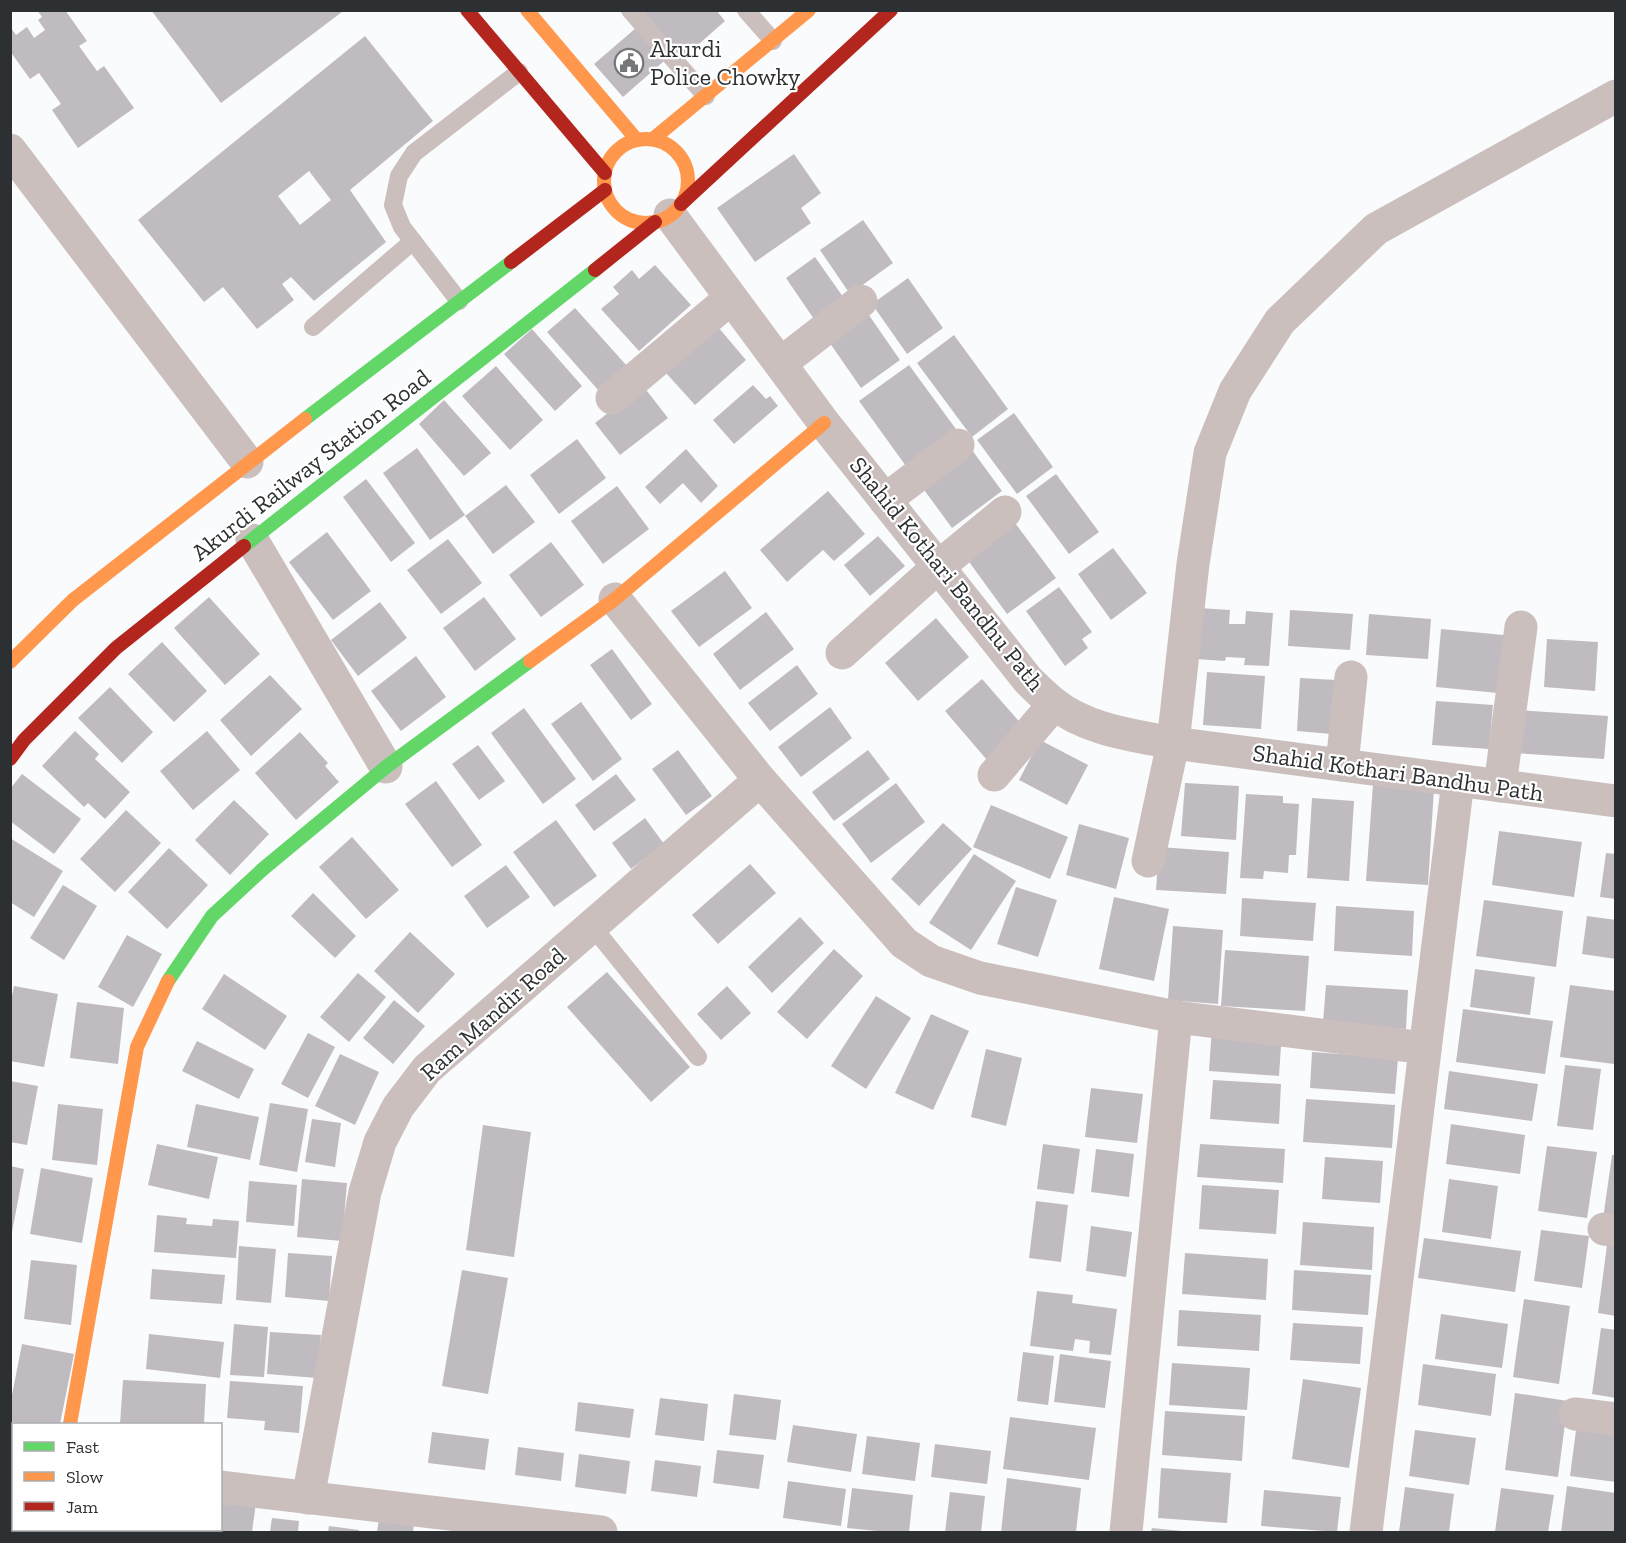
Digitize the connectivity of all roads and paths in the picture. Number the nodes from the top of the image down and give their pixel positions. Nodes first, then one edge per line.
1 (467, 10) edge
2 (527, 10) edge
3 (630, 10) edge
4 (746, 10) edge
5 (809, 10) edge
6 (891, 10) edge
7 (773, 41) junction
8 (519, 72) junction
9 (706, 96) junction
10 (1616, 96) edge
11 (653, 139) junction
12 (637, 140) junction
13 (10, 150) edge
14 (605, 173) junction
15 (605, 190) junction
16 (668, 213) junction
17 (413, 241) junction
18 (731, 298) junction
19 (459, 301) junction
20 (861, 301) dead end
21 (313, 327) dead end
22 (781, 363) junction
23 (612, 398) dead end
24 (824, 423) junction
25 (958, 445) dead end
26 (247, 462) junction
27 (885, 500) junction
28 (1005, 512) dead end
29 (252, 540) junction
30 (938, 567) junction
31 (615, 599) junction
32 (1521, 627) dead end
33 (842, 653) dead end
34 (10, 662) edge
35 (1350, 677) dead end
36 (1054, 704) junction
37 (1173, 743) junction
38 (10, 759) edge
39 (1342, 765) junction
40 (386, 767) junction
41 (994, 776) dead end
42 (760, 780) junction
43 (1458, 781) junction
44 (1500, 786) junction
45 (1616, 801) edge
46 (1148, 861) dead end
47 (592, 926) junction
48 (1176, 1017) junction
49 (1425, 1048) junction
50 (698, 1057) dead end
51 (1575, 1414) dead end
52 (1616, 1419) edge
53 (70, 1423) edge
54 (222, 1487) edge
55 (308, 1498) junction
56 (601, 1533) edge
57 (1126, 1533) edge
58 (1366, 1533) edge

1 - 8 main road
2 - 12 main road
3 - 9 lane
4 - 7 lane
5 - 7 main road
6 - 16 main road, Akurdi Railway Station Road
7 - 9 main road
8 - 14 main road
8 - 17 lane
9 - 11 main road
10 - 37 street
11 - 12 main road
11 - 16 main road
12 - 14 main road
13 - 26 street
14 - 15 main road
15 - 16 main road
15 - 19 main road, Akurdi Railway Station Road
16 - 18 street, Shahid Kothari Bandhu Path
16 - 29 main road, Akurdi Railway Station Road
17 - 19 lane
17 - 21 lane
18 - 22 street, Shahid Kothari Bandhu Path
18 - 23 street
19 - 26 main road, Akurdi Railway Station Road
20 - 22 street
22 - 24 street, Shahid Kothari Bandhu Path
24 - 27 street, Shahid Kothari Bandhu Path
24 - 31 main road
25 - 27 street
26 - 34 main road, Akurdi Railway Station Road
27 - 30 street, Shahid Kothari Bandhu Path
28 - 30 street
29 - 38 main road, Akurdi Railway Station Road
29 - 40 street
30 - 33 street
30 - 36 street, Shahid Kothari Bandhu Path
31 - 40 main road
31 - 42 street
32 - 44 street
35 - 39 street
36 - 37 street, Shahid Kothari Bandhu Path
36 - 41 street
37 - 39 street, Shahid Kothari Bandhu Path
37 - 46 street
39 - 43 street, Shahid Kothari Bandhu Path
40 - 53 main road
42 - 47 street, Ram Mandir Road
42 - 48 street
43 - 44 street, Shahid Kothari Bandhu Path
43 - 49 street
44 - 45 street, Shahid Kothari Bandhu Path
47 - 50 lane
47 - 55 street, Ram Mandir Road
48 - 49 street
48 - 57 street
49 - 58 street
51 - 52 street
54 - 55 street
55 - 56 street

